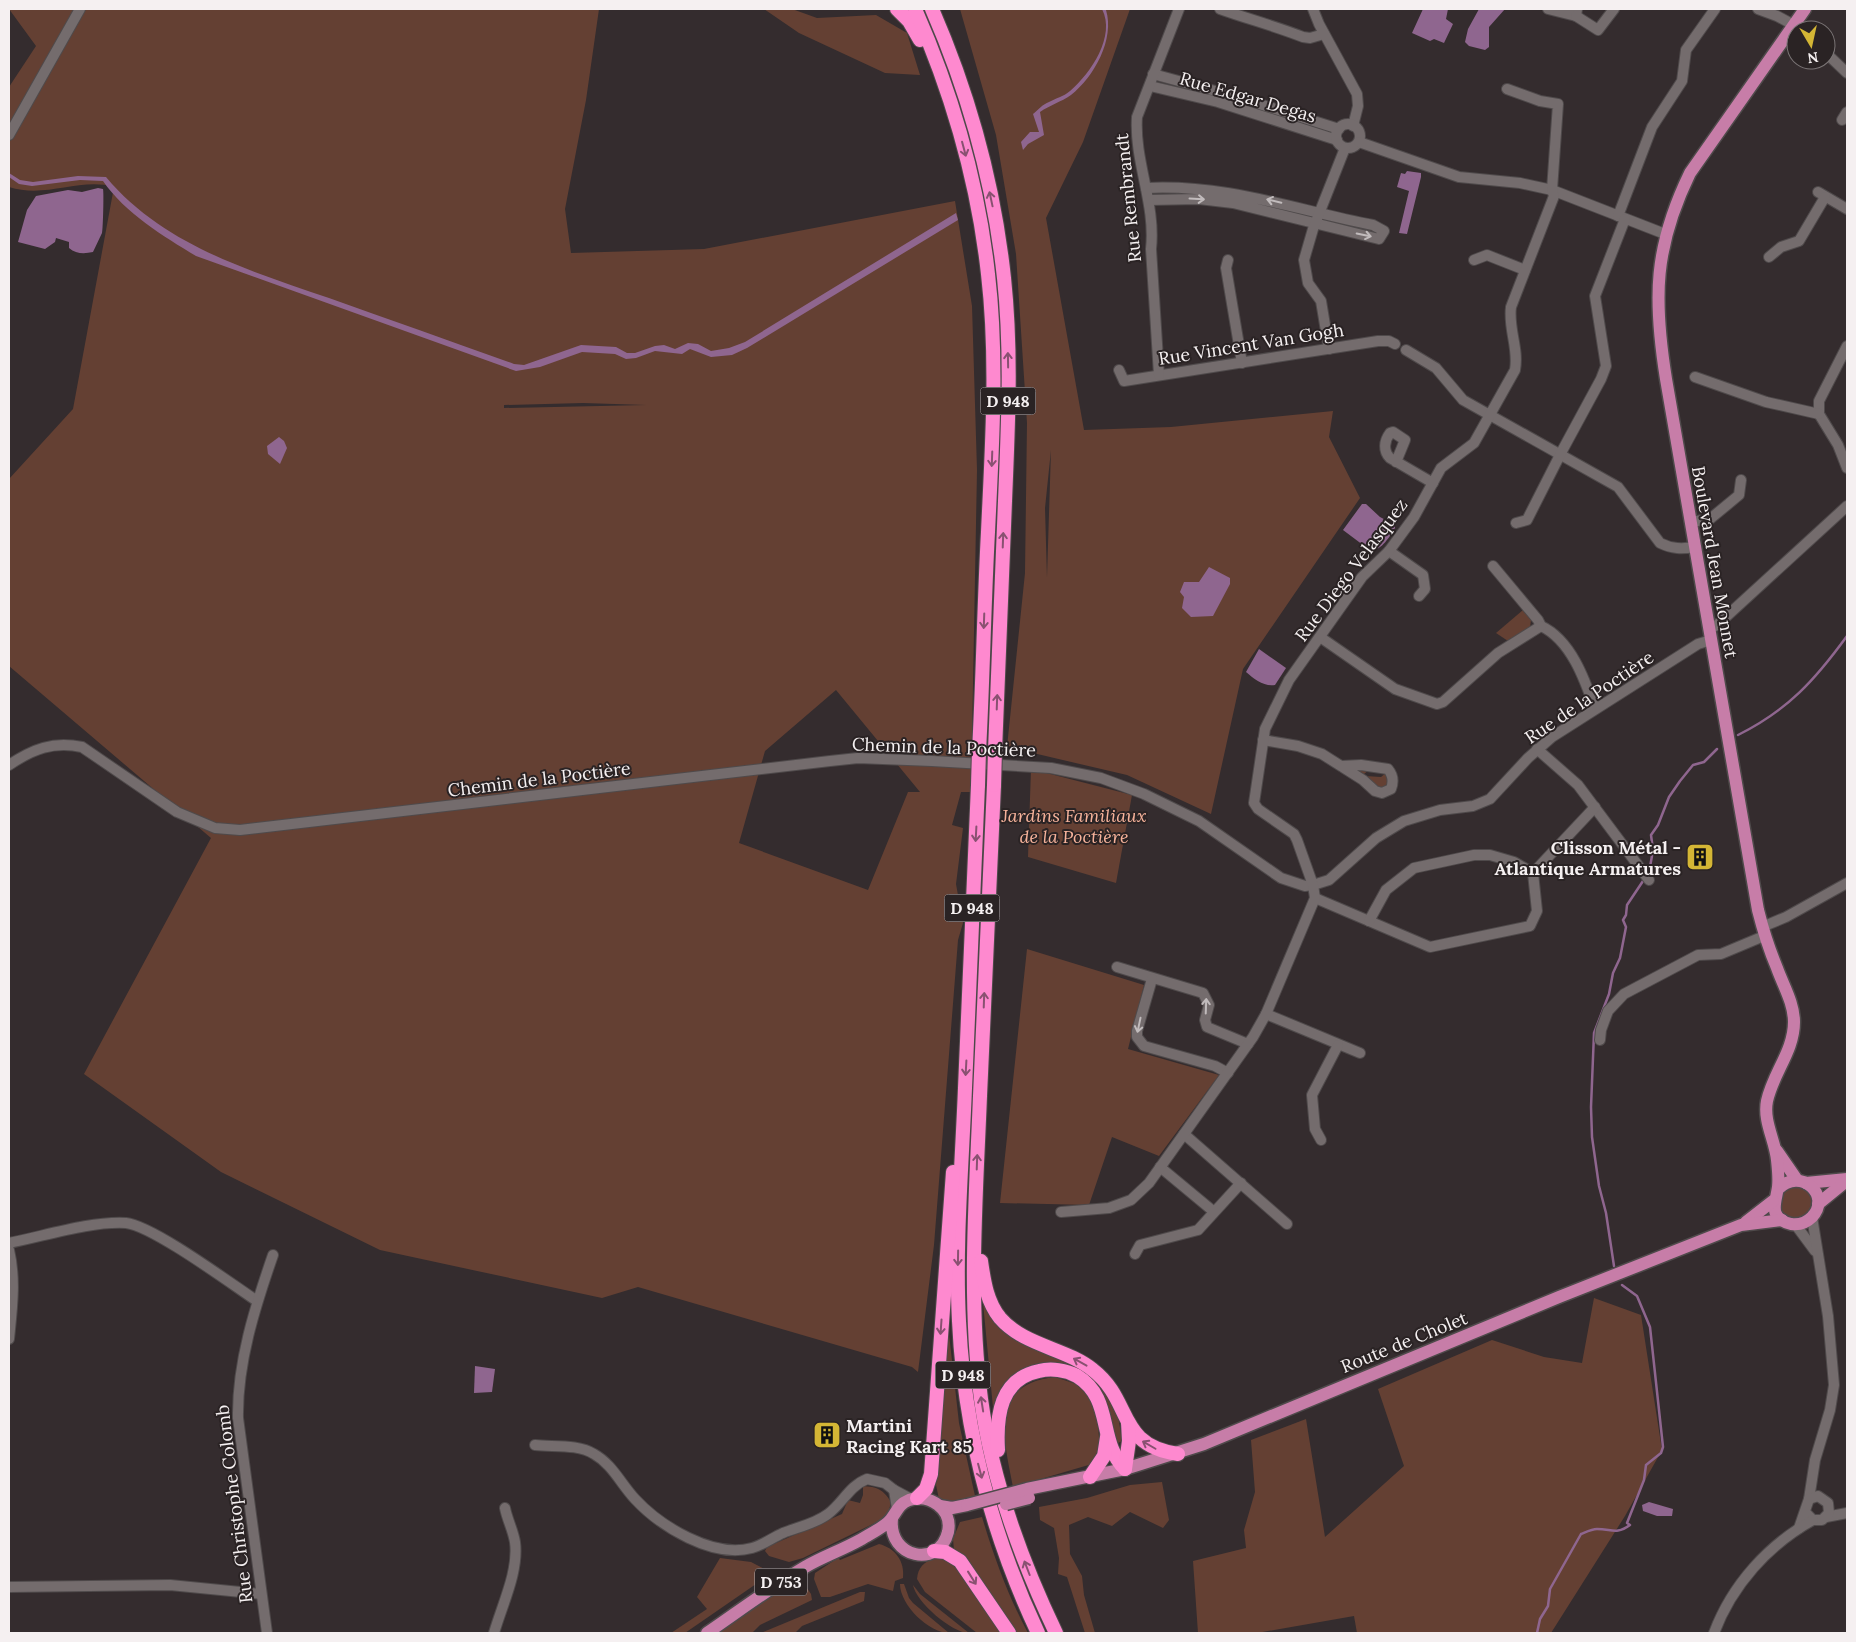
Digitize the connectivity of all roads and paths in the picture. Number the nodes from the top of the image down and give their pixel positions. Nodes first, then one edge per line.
1 (80, 9) edge
2 (897, 9) edge
3 (915, 9) edge
4 (932, 9) edge
5 (942, 9) edge
6 (1179, 9) edge
7 (1220, 9) edge
8 (1313, 9) edge
9 (1548, 9) edge
10 (1614, 9) edge
11 (1715, 9) edge
12 (1758, 9) edge
13 (1577, 12) edge
14 (1786, 21) edge
15 (1324, 34) junction
16 (1786, 44) edge
17 (952, 57) junction
18 (1836, 63) edge
19 (1847, 73) edge
20 (1151, 80) junction
21 (1507, 89) dead end
22 (950, 102) junction
23 (1353, 126) junction
24 (1339, 129) junction
25 (9, 135) edge
26 (1359, 142) junction
27 (1341, 144) junction
28 (1146, 188) junction
29 (1552, 190) junction
30 (1149, 200) junction
31 (1847, 209) edge
32 (1321, 212) junction
33 (1622, 218) junction
34 (1316, 225) junction
35 (1665, 234) junction
36 (1769, 256) dead end
37 (1228, 260) dead end
38 (1474, 260) dead end
39 (1525, 270) junction
40 (1395, 344) dead end
41 (1847, 346) edge
42 (1329, 349) junction
43 (1406, 350) dead end
44 (1242, 363) junction
45 (1119, 370) dead end
46 (1159, 375) junction
47 (1695, 377) dead end
48 (1820, 414) junction
49 (1490, 415) junction
50 (1561, 454) junction
51 (1396, 462) dead end
52 (1847, 468) edge
53 (1742, 480) dead end
54 (1433, 483) junction
55 (1847, 506) edge
56 (1691, 522) junction
57 (1516, 524) dead end
58 (1694, 546) junction
59 (1389, 551) junction
60 (1493, 566) dead end
61 (1419, 596) dead end
62 (1540, 626) junction
63 (1710, 634) junction
64 (1320, 637) junction
65 (1595, 709) junction
66 (1263, 740) junction
67 (1537, 749) junction
68 (9, 765) edge
69 (1341, 766) junction
70 (1595, 807) junction
71 (1533, 874) junction
72 (1649, 880) dead end
73 (1847, 884) edge
74 (1314, 885) junction
75 (1315, 898) junction
76 (1369, 921) junction
77 (1763, 931) junction
78 (1117, 967) dead end
79 (1152, 978) junction
80 (1266, 1014) junction
81 (1600, 1040) dead end
82 (1248, 1044) junction
83 (1338, 1045) junction
84 (1360, 1053) dead end
85 (1228, 1073) junction
86 (964, 1105) junction
87 (1184, 1134) junction
88 (1321, 1140) dead end
89 (1775, 1149) junction
90 (1160, 1167) junction
91 (1847, 1180) edge
92 (1801, 1181) junction
93 (1241, 1183) junction
94 (1776, 1195) junction
95 (1818, 1204) junction
96 (975, 1211) junction
97 (1213, 1211) junction
98 (1061, 1212) dead end
99 (1812, 1217) junction
100 (1782, 1220) junction
101 (1287, 1224) dead end
102 (1794, 1224) junction
103 (1741, 1226) junction
104 (9, 1243) edge
105 (9, 1250) edge
106 (1135, 1254) dead end
107 (1817, 1254) junction
108 (273, 1255) dead end
109 (257, 1301) junction
110 (9, 1339) edge
111 (1128, 1422) junction
112 (1107, 1434) junction
113 (535, 1445) dead end
114 (1178, 1454) junction
115 (1125, 1469) junction
116 (1090, 1477) junction
117 (1814, 1480) junction
118 (1000, 1485) junction
119 (894, 1490) junction
120 (1822, 1497) junction
121 (914, 1499) junction
122 (1810, 1499) junction
123 (940, 1506) junction
124 (1830, 1507) junction
125 (505, 1508) dead end
126 (968, 1509) junction
127 (1845, 1513) edge
128 (894, 1514) junction
129 (1809, 1516) junction
130 (1826, 1517) junction
131 (948, 1528) junction
132 (860, 1540) junction
133 (895, 1540) junction
134 (934, 1551) junction
135 (9, 1587) edge
136 (261, 1594) junction
137 (267, 1633) edge
138 (494, 1633) edge
139 (707, 1633) edge
140 (1009, 1633) edge
141 (1038, 1633) edge
142 (1056, 1633) edge
143 (1714, 1633) edge

1 - 25 street
2 - 22 highway
3 - 22 highway, D 948
4 - 17 highway, D 948
5 - 17 highway
6 - 20 street, Rue Rembrandt
7 - 15 street
8 - 15 street
9 - 13 street
10 - 13 street
11 - 33 street
12 - 14 street
15 - 23 street
16 - 35 main road, Boulevard Jean Monnet
96 -> 17 highway, D 948, bridge
18 - 19 street
20 - 24 street, Rue Edgar Degas
20 - 27 street, Rue Edgar Degas
20 - 28 street, Rue Rembrandt
21 - 29 street, Rue Diego Velasquez
22 -> 86 highway, D 948, bridge
23 - 24 street
23 - 26 street
24 - 27 street
26 - 27 street
26 - 29 street
27 - 32 street
28 - 30 street, Rue Rembrandt
32 -> 28 street
29 - 33 street
29 - 39 street, Rue Diego Velasquez
30 -> 34 street
30 - 46 street, Rue Rembrandt
31 - 36 street
32 - 34 street
34 -> 32 street
33 - 35 street
33 - 50 street
34 - 42 street
35 - 56 main road, Boulevard Jean Monnet
37 - 44 street
38 - 39 street
39 - 49 street, Rue Diego Velasquez
40 - 42 street, Rue Vincent Van Gogh
41 - 48 street
42 - 44 street, Rue Vincent Van Gogh
43 - 49 street
44 - 46 street, Rue Vincent Van Gogh
45 - 46 street, Rue Vincent Van Gogh
47 - 48 street
48 - 52 street
49 - 50 street
49 - 54 street, Rue Diego Velasquez
50 - 57 street
50 - 58 street
51 - 54 street
53 - 56 street
54 - 59 street, Rue Diego Velasquez
55 - 63 street, Rue de la Poctière
56 - 58 main road, Boulevard Jean Monnet
58 - 63 main road, Boulevard Jean Monnet
59 - 61 street
59 - 64 street, Rue Diego Velasquez
60 - 62 street
62 - 64 street
62 - 65 street
63 - 65 street, Rue de la Poctière
63 - 77 main road, Boulevard Jean Monnet
64 - 66 street, Rue Diego Velasquez
65 - 67 street, Rue de la Poctière
66 - 69 street
66 - 74 street, Rue Diego Velasquez
67 - 70 street
67 - 74 street, Rue de la Poctière
68 - 74 street, Chemin de la Poctière
69 - 69 street
70 - 71 street
70 - 72 street
71 - 76 street
71 - 76 street
73 - 77 street
74 - 75 street
75 - 76 street
75 - 80 street
77 - 81 street
77 - 89 main road, Boulevard Jean Monnet
78 - 79 street
82 -> 79 street
79 -> 85 street
80 - 82 street
80 - 83 street
82 - 85 street
83 - 84 street
83 - 88 street
85 - 87 street
86 -> 121 highway
86 -> 141 highway, D 948
87 - 90 street
87 - 93 street
89 - 92 main road
89 - 94 main road
90 - 97 street
90 - 98 street
91 - 92 main road
91 - 95 main road
92 - 94 main road
92 - 95 main road
93 - 97 street
93 - 101 street
94 - 100 main road
94 - 103 main road, Route de Cholet
95 - 99 main road
111 -> 96 highway
118 -> 96 highway, D 948
97 - 106 street
99 - 102 main road
99 - 107 street
100 - 102 main road
100 - 103 main road, Route de Cholet
102 - 107 street
103 - 114 main road, Route de Cholet
104 - 109 street
105 - 110 street
107 - 117 street
108 - 109 street, Rue Christophe Colomb
109 - 136 street, Rue Christophe Colomb
114 -> 111 highway
111 - 115 highway
112 - 115 highway
112 - 116 highway
112 - 118 highway
113 - 119 street
114 - 115 main road, Route de Cholet
115 - 116 main road, Route de Cholet
116 - 126 main road, Route de Cholet, bridge
117 - 120 street
117 - 122 street
142 -> 118 highway, D 948
119 - 121 street
119 - 128 street
120 - 122 street
120 - 124 street
121 - 123 main road
121 - 128 main road
122 - 129 street
123 - 126 main road, Route de Cholet
123 - 131 main road
124 - 127 street
124 - 130 street
125 - 138 street
126 - 131 main road, Route de Cholet
127 - 130 street
128 - 132 main road, D 753
128 - 133 main road
129 - 130 street
129 - 143 street
131 - 134 main road
132 - 133 main road, D 753
132 - 139 main road, D 753
133 - 134 main road
134 -> 140 highway
135 - 136 street
136 - 137 street, Rue Christophe Colomb

